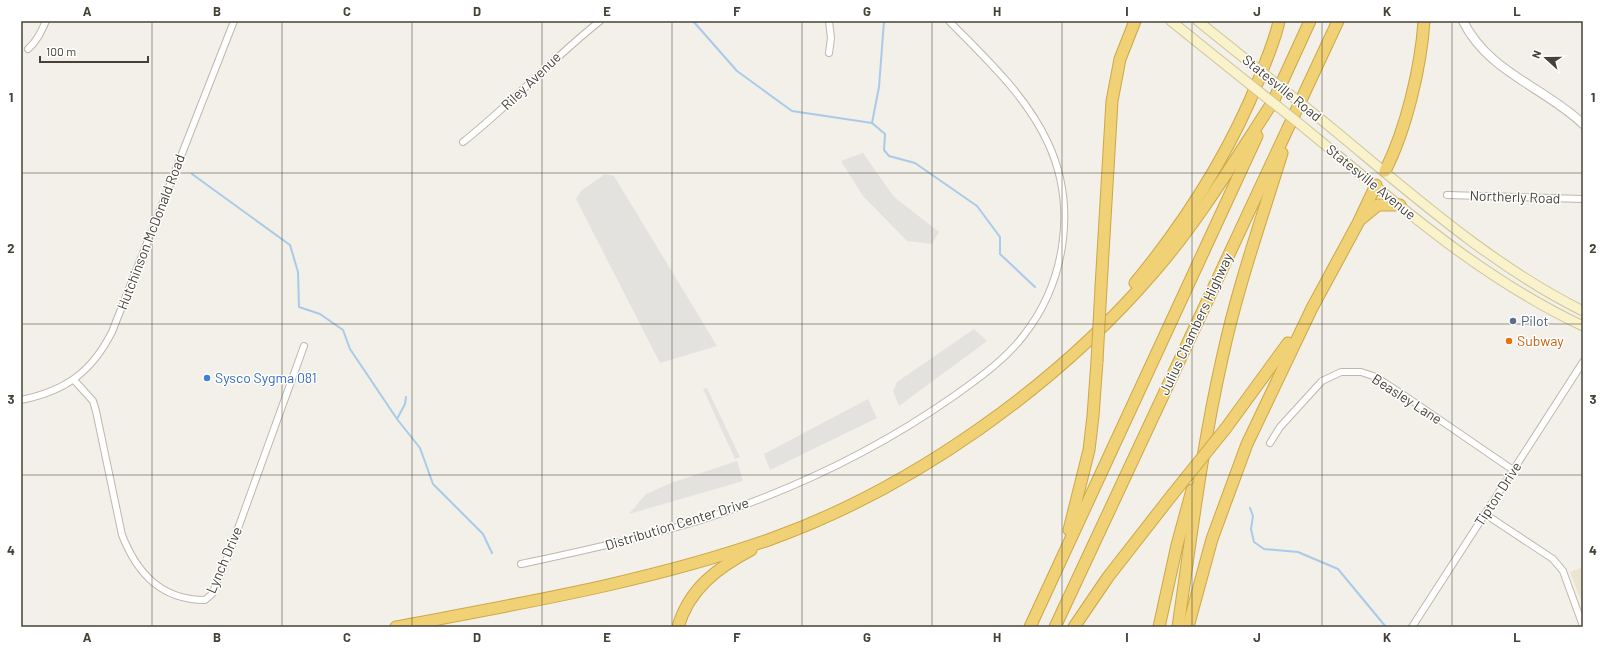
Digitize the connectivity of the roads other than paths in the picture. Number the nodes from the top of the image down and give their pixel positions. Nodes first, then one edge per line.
1 (46, 21) edge
2 (234, 21) edge
3 (600, 21) edge
4 (829, 21) edge
5 (949, 21) edge
6 (1134, 21) edge
7 (1171, 21) edge
8 (1198, 21) edge
9 (1279, 21) edge
10 (1310, 21) edge
11 (1338, 21) edge
12 (1424, 21) edge
13 (1463, 21) edge
14 (28, 49) dead end
15 (829, 53) dead end
16 (1274, 100) junction
17 (1294, 116) junction
18 (1583, 124) edge
19 (462, 142) dead end
20 (1385, 171) junction
21 (1376, 186) junction
22 (1447, 195) dead end
23 (1583, 199) edge
24 (1400, 205) junction
25 (1358, 223) junction
26 (1312, 308) junction
27 (1583, 311) edge
28 (1583, 326) edge
29 (304, 346) dead end
30 (1081, 346) junction
31 (1583, 362) edge
32 (74, 380) junction
33 (21, 400) edge
34 (1270, 443) dead end
35 (1204, 448) junction
36 (1513, 470) junction
37 (1485, 514) junction
38 (770, 539) junction
39 (1063, 556) junction
40 (521, 564) dead end
41 (1583, 626) edge
42 (396, 627) edge
43 (678, 627) edge
44 (1030, 627) edge
45 (1055, 627) edge
46 (1074, 627) edge
47 (1159, 627) edge
48 (1178, 627) edge
49 (1188, 627) edge
50 (1412, 627) edge

1 - 14 street
2 - 32 street, Hutchinson McDonald Road
3 - 19 street, Riley Avenue
4 - 15 street
5 - 40 street, Distribution Center Drive
6 - 39 highway, bridge
7 - 21 main road, Statesville Avenue, bridge
8 - 20 main road, Statesville Road, bridge
9 - 30 highway
10 - 16 highway, Julius Chambers Highway
11 - 17 highway, Julius Chambers Highway
12 - 20 highway
13 - 18 street
16 - 30 highway
16 - 39 highway, Julius Chambers Highway
17 - 35 highway
17 - 45 highway, Julius Chambers Highway
20 - 21 main road
20 - 27 main road, Statesville Avenue
21 - 24 main road, Statesville Avenue
21 - 25 highway
22 - 23 street, Northerly Road
24 - 25 highway
24 - 28 main road, Statesville Avenue
25 - 26 highway
26 - 46 highway, bridge
26 - 49 highway
29 - 32 street, Lynch Drive
30 - 38 highway
31 - 36 street, Tipton Drive
32 - 33 street, Hutchinson McDonald Road
34 - 36 street, Beasley Lane
35 - 47 highway
35 - 48 highway
36 - 37 street, Tipton Drive
37 - 41 street
37 - 50 street, Tipton Drive
38 - 42 highway
38 - 43 highway
39 - 44 highway, Julius Chambers Highway

